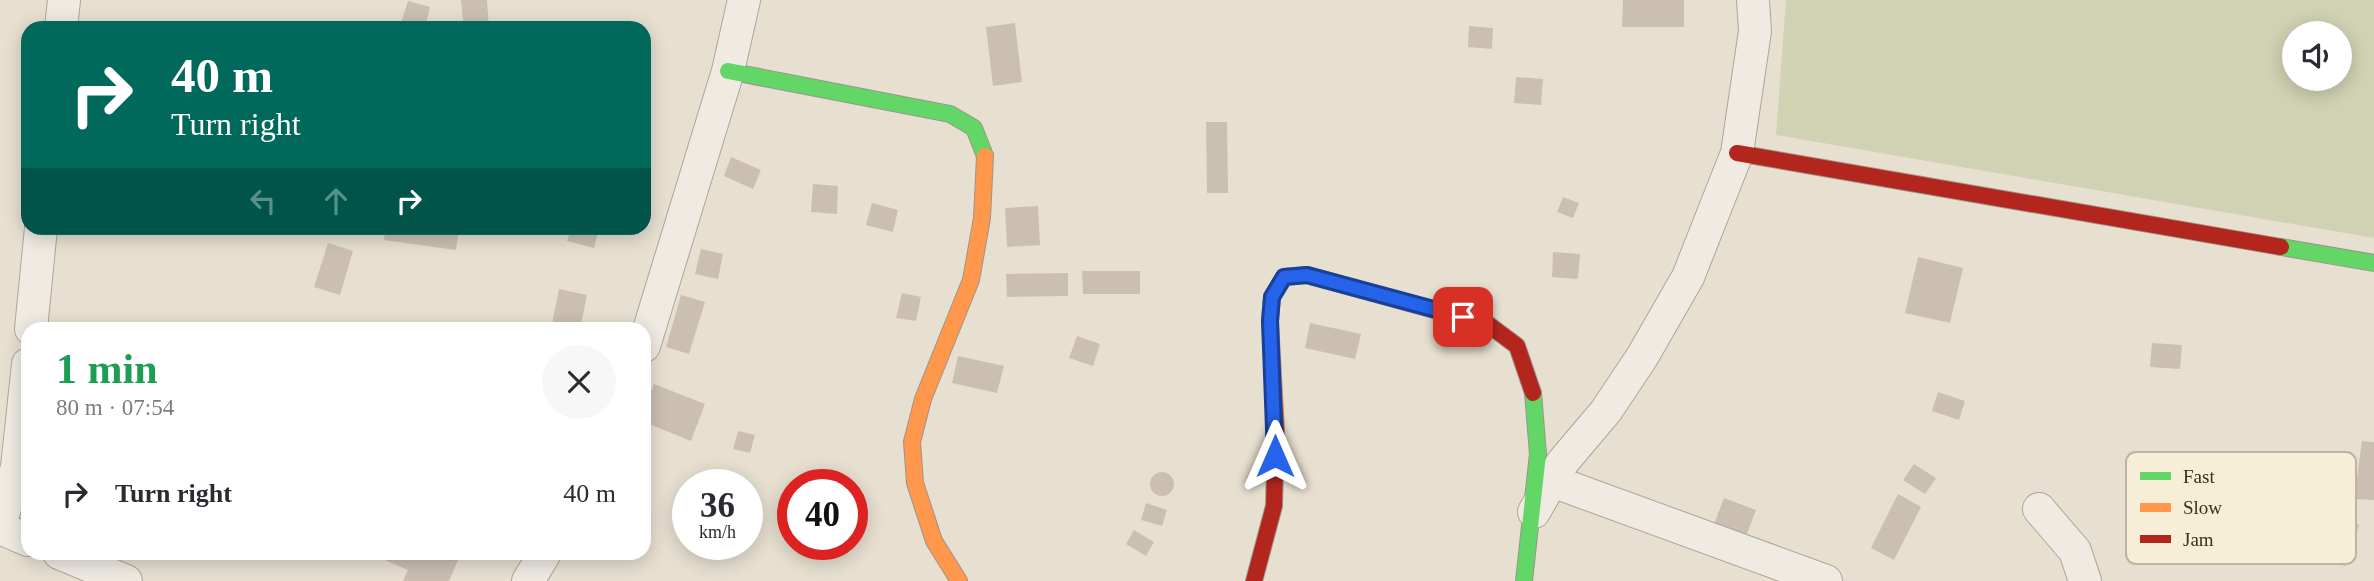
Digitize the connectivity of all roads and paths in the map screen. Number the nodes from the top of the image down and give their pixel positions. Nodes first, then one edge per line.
1 (64, 0) edge
2 (744, 0) edge
3 (1753, 0) edge
4 (62, 21) edge
5 (729, 71) junction
6 (1737, 153) junction
7 (40, 235) edge
8 (2374, 263) edge
9 (33, 322) edge
10 (651, 323) edge
11 (21, 430) edge
12 (1552, 481) junction
13 (2039, 509) dead end
14 (1533, 514) junction
15 (0, 526) edge
16 (21, 536) edge
17 (76, 560) edge
18 (541, 560) edge
19 (126, 581) edge
20 (528, 581) edge
21 (959, 581) edge
22 (1254, 581) edge
23 (1524, 581) edge
24 (1826, 581) edge
25 (2085, 581) edge

1 - 4 street
2 - 5 street
3 - 6 street
5 - 10 street
5 - 21 street
6 - 8 street
6 - 12 street
7 - 9 street
11 - 15 street
12 - 14 street
12 - 24 street
13 - 25 street
14 - 22 street
14 - 23 street
15 - 16 street
17 - 19 street
18 - 20 street

